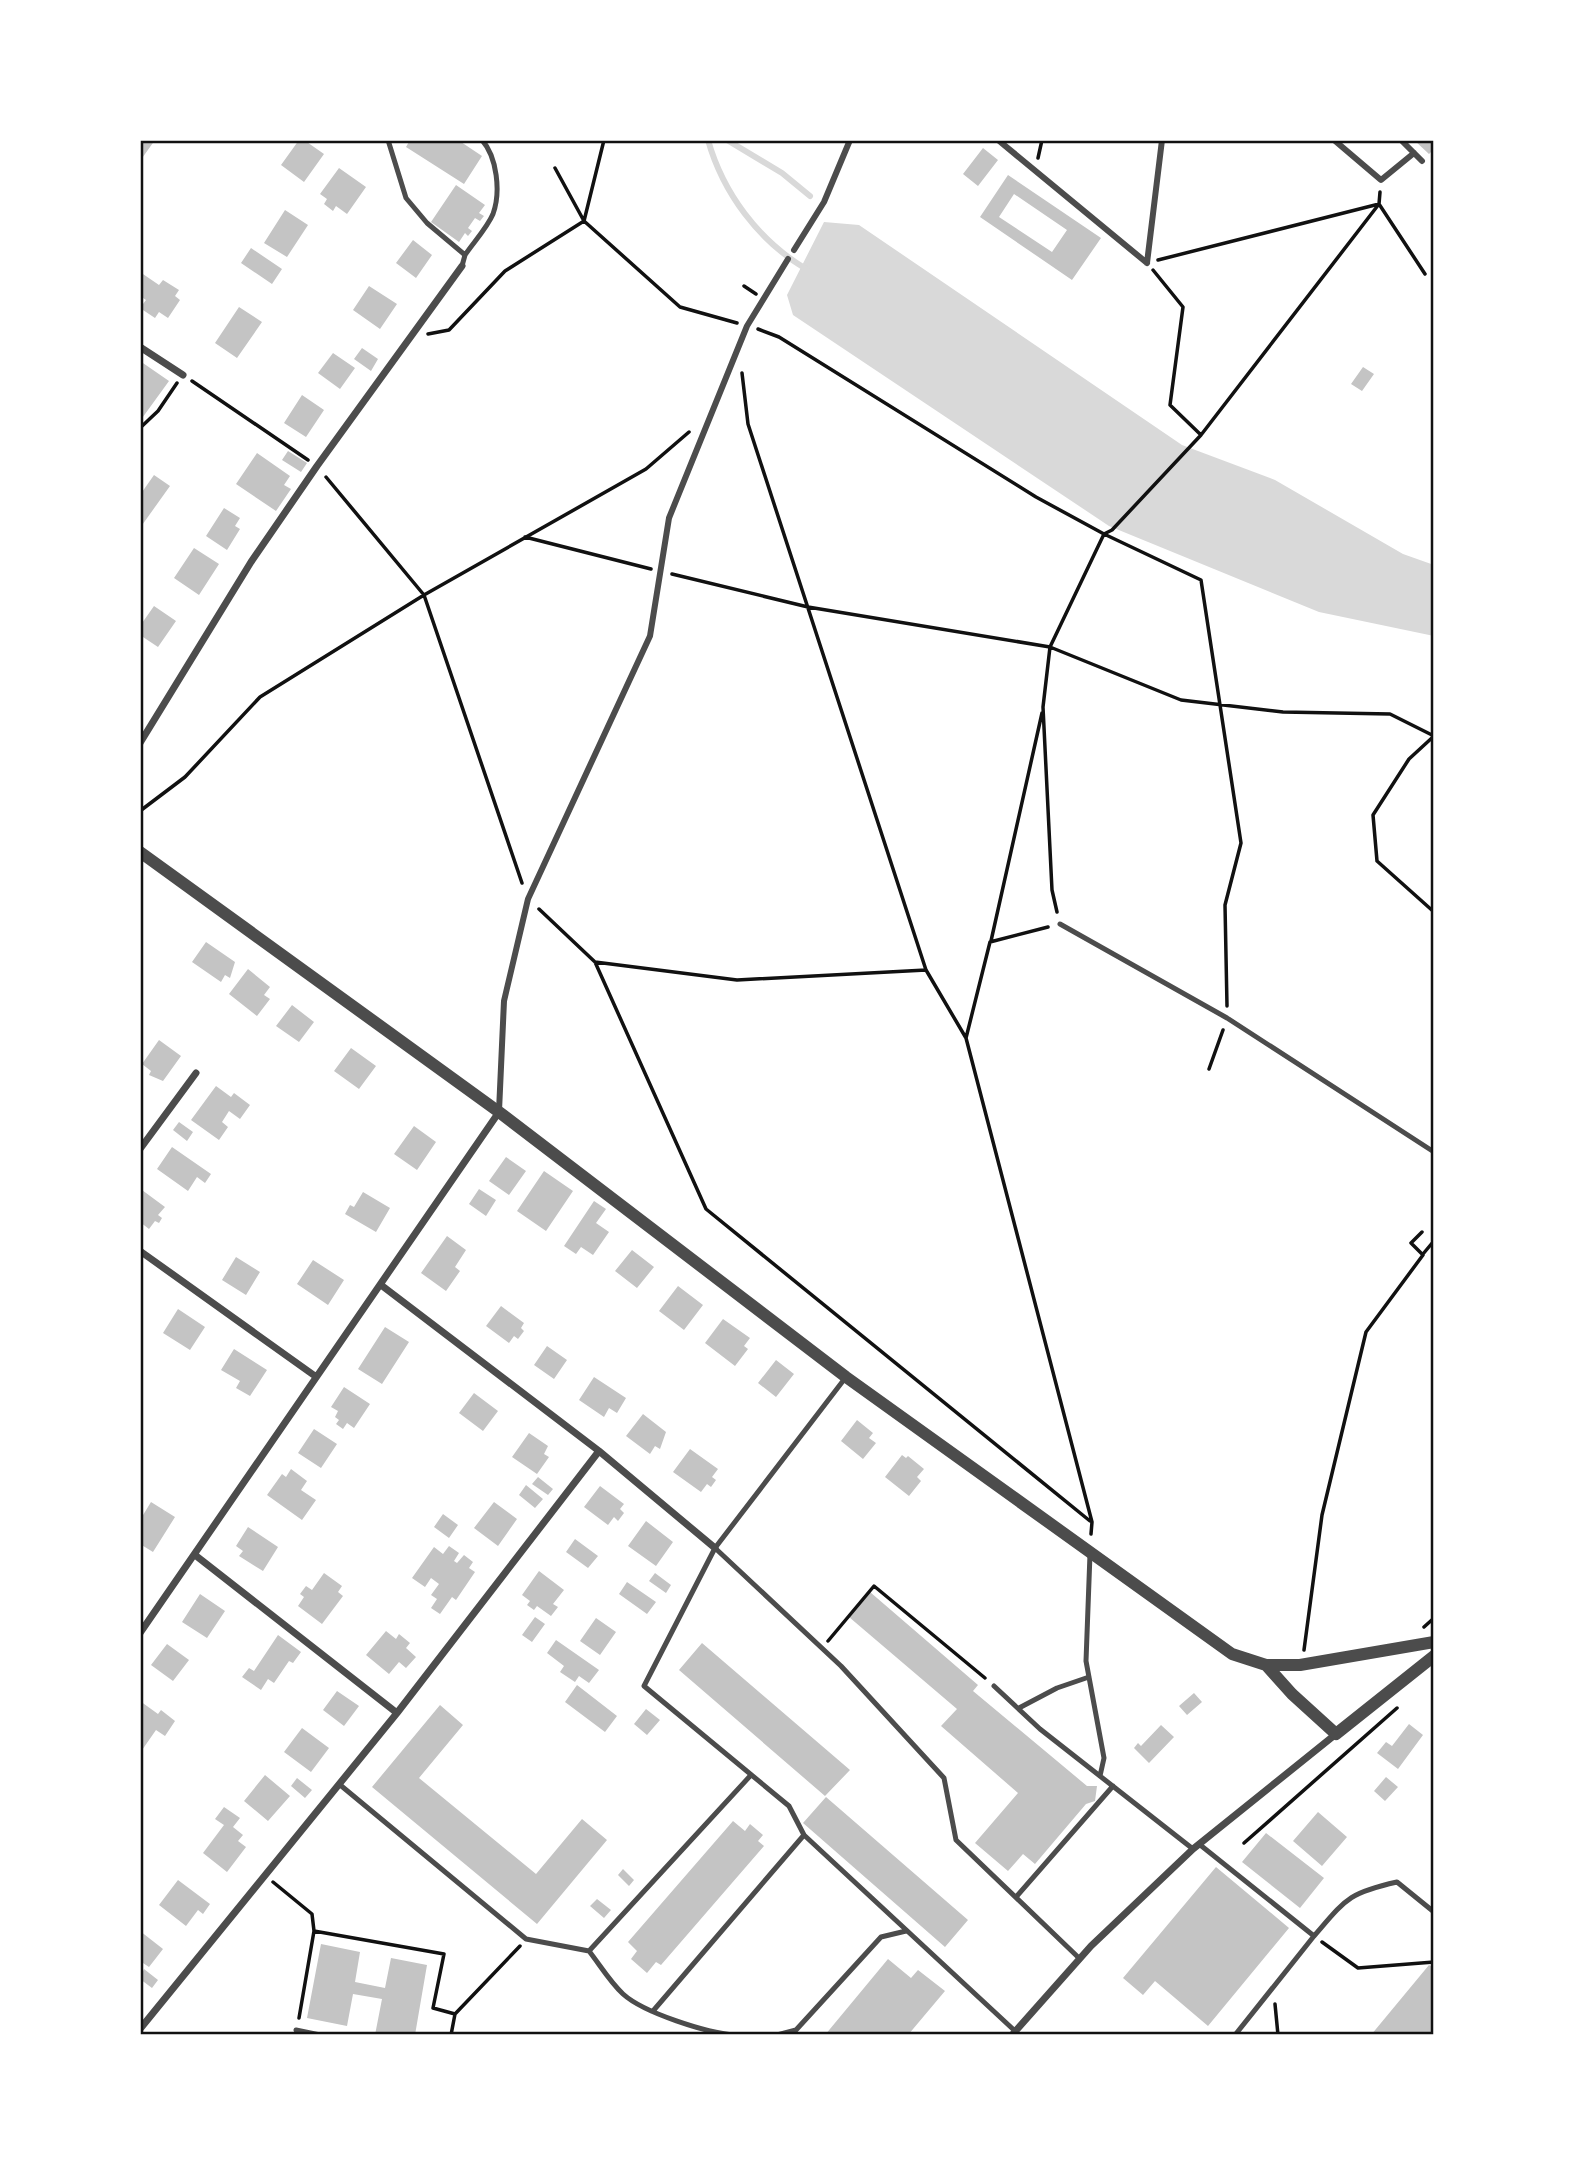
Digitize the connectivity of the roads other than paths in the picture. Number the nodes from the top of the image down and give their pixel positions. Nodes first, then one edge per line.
1 (388, 140) edge
2 (482, 140) edge
3 (850, 140) edge
4 (998, 140) edge
5 (1162, 140) edge
6 (1334, 140) edge
7 (1401, 140) edge
8 (1414, 153) junction
9 (1422, 161) dead end
10 (794, 250) dead end
11 (465, 256) junction
12 (788, 259) dead end
13 (462, 266) joint
14 (140, 348) edge
15 (183, 375) road end
16 (140, 743) edge
17 (140, 852) edge
18 (1060, 925) road end
19 (196, 1073) dead end
20 (499, 1112) junction
21 (140, 1149) edge
22 (1434, 1152) edge
23 (140, 1251) edge
24 (381, 1284) junction
25 (315, 1376) junction
26 (846, 1377) junction
27 (598, 1451) junction
28 (715, 1548) junction
29 (1090, 1550) junction
30 (195, 1555) junction
31 (140, 1633) edge
32 (1434, 1642) edge
33 (1434, 1656) edge
34 (1266, 1665) junction
35 (1089, 1677) junction
36 (994, 1686) road end
37 (1019, 1709) junction
38 (397, 1713) junction
39 (1336, 1734) junction
40 (751, 1775) junction
41 (1100, 1776) junction
42 (339, 1784) junction
43 (1113, 1786) junction
44 (804, 1835) junction
45 (1196, 1846) junction
46 (1016, 1897) junction
47 (1434, 1912) edge
48 (906, 1931) junction
49 (1314, 1936) junction
50 (589, 1951) junction
51 (1080, 1959) junction
52 (653, 2011) junction
53 (296, 2031) road end
54 (141, 2032) edge
55 (1014, 2033) edge
56 (320, 2035) edge
57 (735, 2035) edge
58 (776, 2035) edge
59 (1235, 2035) edge

1 - 11 lane
2 - 11 lane
3 - 10 street
4 - 5 street
6 - 8 street
7 - 8 street
8 - 9 street
11 - 13 lane
12 - 20 street
13 - 16 street
14 - 15 street
17 - 20 street
18 - 22 lane
19 - 21 street
20 - 24 street
20 - 26 street
23 - 25 street
24 - 25 street
24 - 27 street
25 - 30 street
26 - 28 lane
26 - 29 street
27 - 28 street
27 - 38 street
28 - 40 lane
28 - 46 lane
29 - 34 street
29 - 35 lane
30 - 31 street
30 - 38 street
32 - 34 street
33 - 39 street
34 - 39 street
35 - 37 lane
35 - 41 lane
36 - 37 lane
37 - 41 lane
38 - 42 street
39 - 45 street
40 - 44 lane
40 - 50 lane
41 - 43 lane
42 - 50 lane
42 - 54 street
43 - 45 lane
43 - 46 lane
44 - 48 lane
44 - 52 lane
45 - 49 lane
45 - 51 street
46 - 51 lane
47 - 49 lane
48 - 55 lane
48 - 58 lane
49 - 59 lane
50 - 52 lane
51 - 55 street
52 - 57 lane
53 - 56 lane

